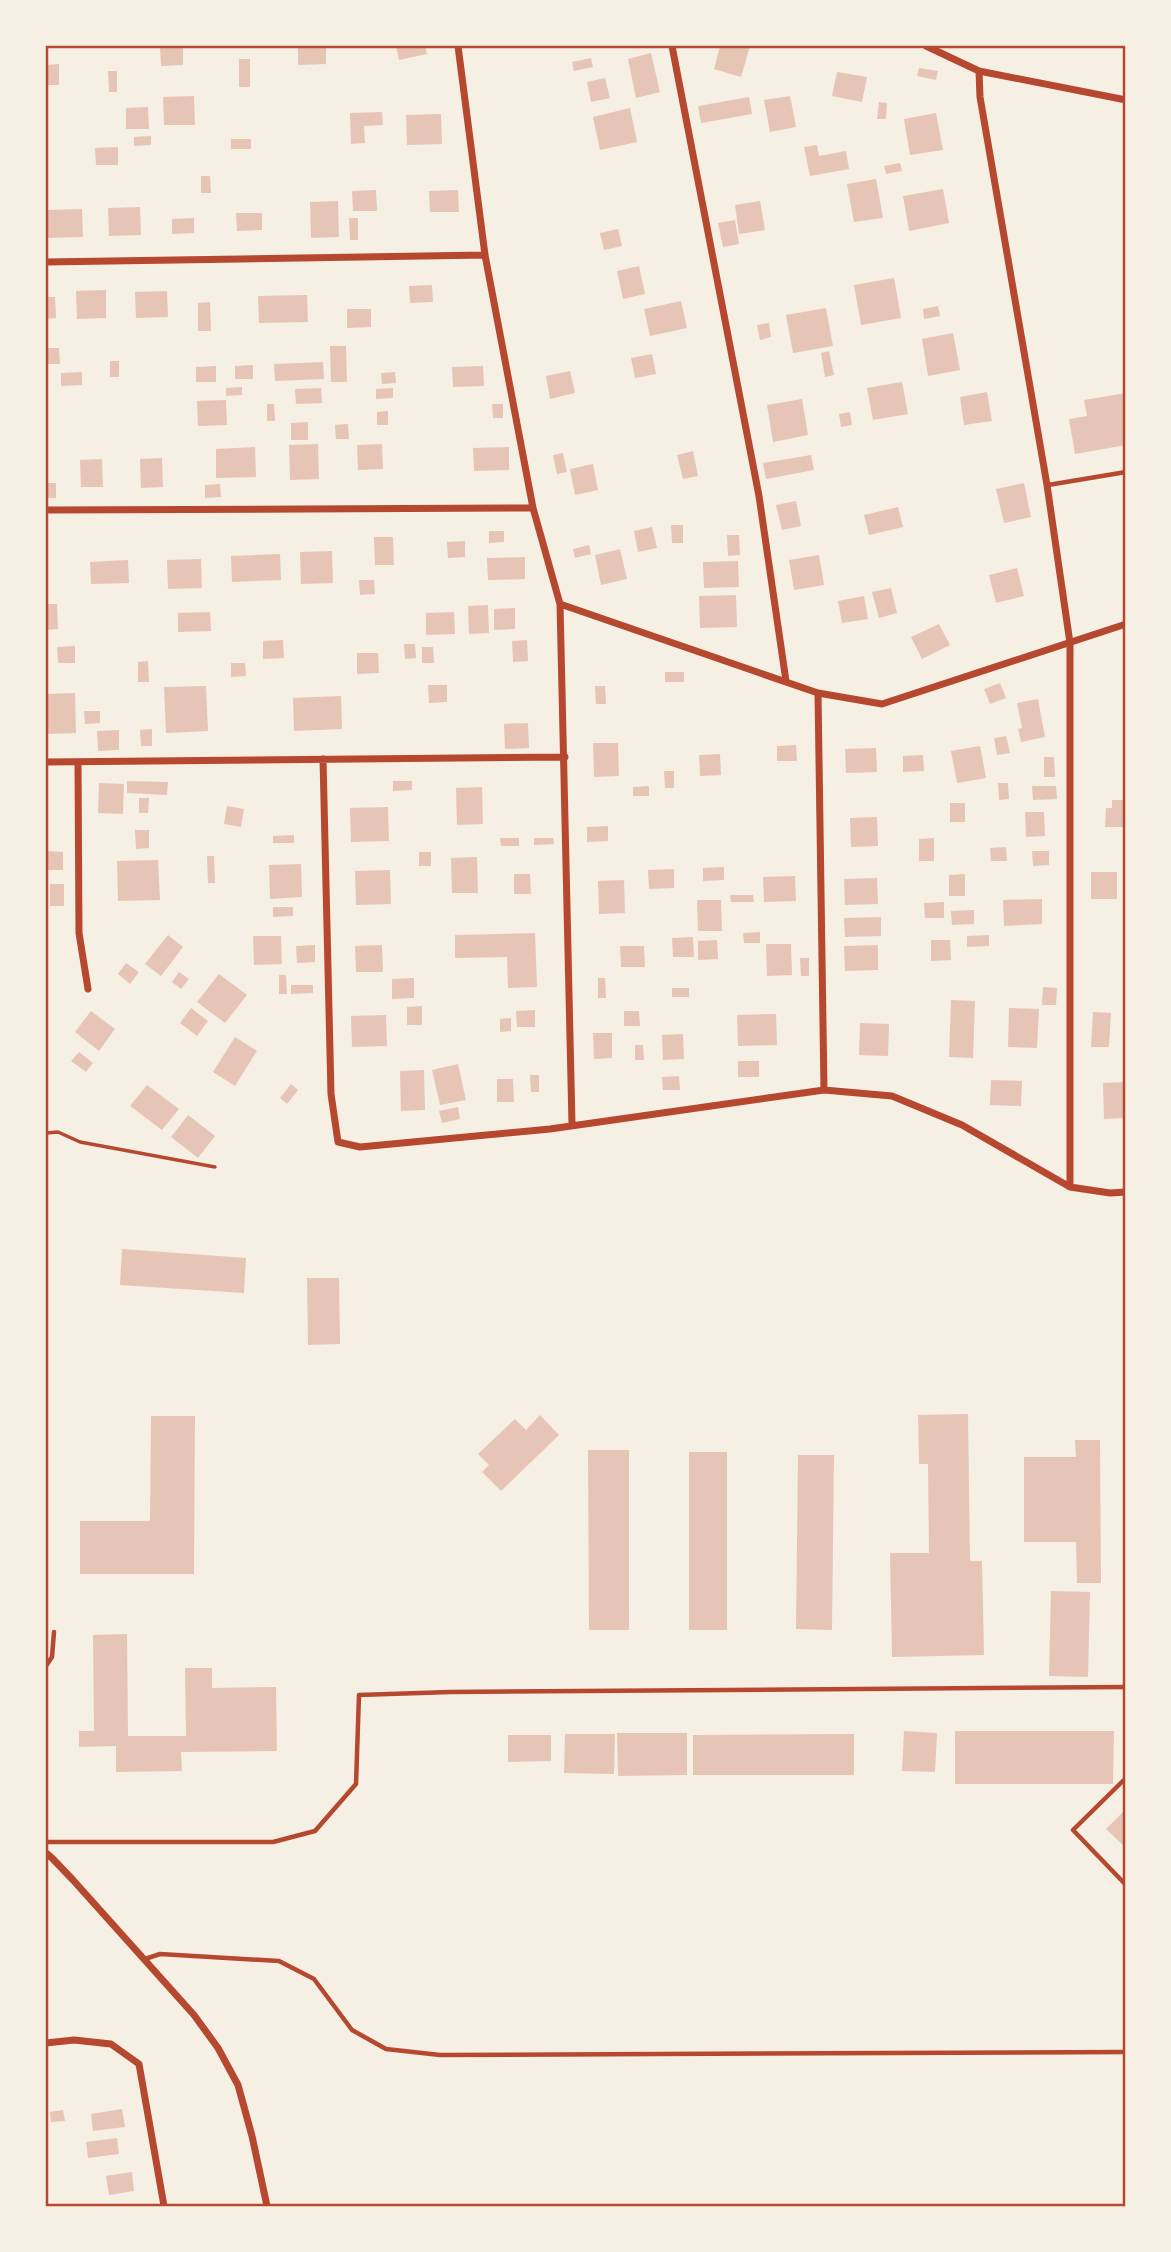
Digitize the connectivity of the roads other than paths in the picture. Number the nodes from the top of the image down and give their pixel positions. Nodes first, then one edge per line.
1 (458, 46) edge
2 (672, 46) edge
3 (926, 46) edge
4 (979, 71) junction
5 (1125, 100) edge
6 (485, 255) junction
7 (46, 262) edge
8 (1125, 472) edge
9 (1047, 485) junction
10 (533, 508) junction
11 (46, 510) edge
12 (560, 604) junction
13 (1125, 624) edge
14 (1069, 643) junction
15 (786, 681) junction
16 (818, 693) junction
17 (565, 757) junction
18 (323, 759) junction
19 (46, 762) edge
20 (78, 762) junction
21 (88, 989) dead end
22 (824, 1090) junction
23 (572, 1124) junction
24 (1070, 1187) junction
25 (1125, 1192) edge
26 (54, 1632) dead end
27 (46, 1666) edge
28 (1125, 1687) edge
29 (1125, 1778) edge
30 (46, 1842) edge
31 (46, 1853) edge
32 (1125, 1885) edge
33 (144, 1959) junction
34 (46, 2043) edge
35 (1125, 2052) edge
36 (164, 2207) edge
37 (267, 2207) edge

1 - 6 street
2 - 15 street
3 - 4 street
4 - 5 street
4 - 9 street
6 - 7 street
6 - 10 street
8 - 9 lane
9 - 14 street
10 - 11 street
10 - 12 street
12 - 15 street
12 - 17 street
13 - 14 street
14 - 16 street
14 - 24 street
15 - 16 street
16 - 22 street
17 - 18 street
17 - 23 street
18 - 20 street
18 - 23 street
19 - 20 street
20 - 21 street
22 - 23 street
22 - 24 street
24 - 25 street
26 - 27 lane
28 - 30 lane
29 - 32 lane
31 - 33 street
33 - 35 lane
33 - 37 street
34 - 36 street

